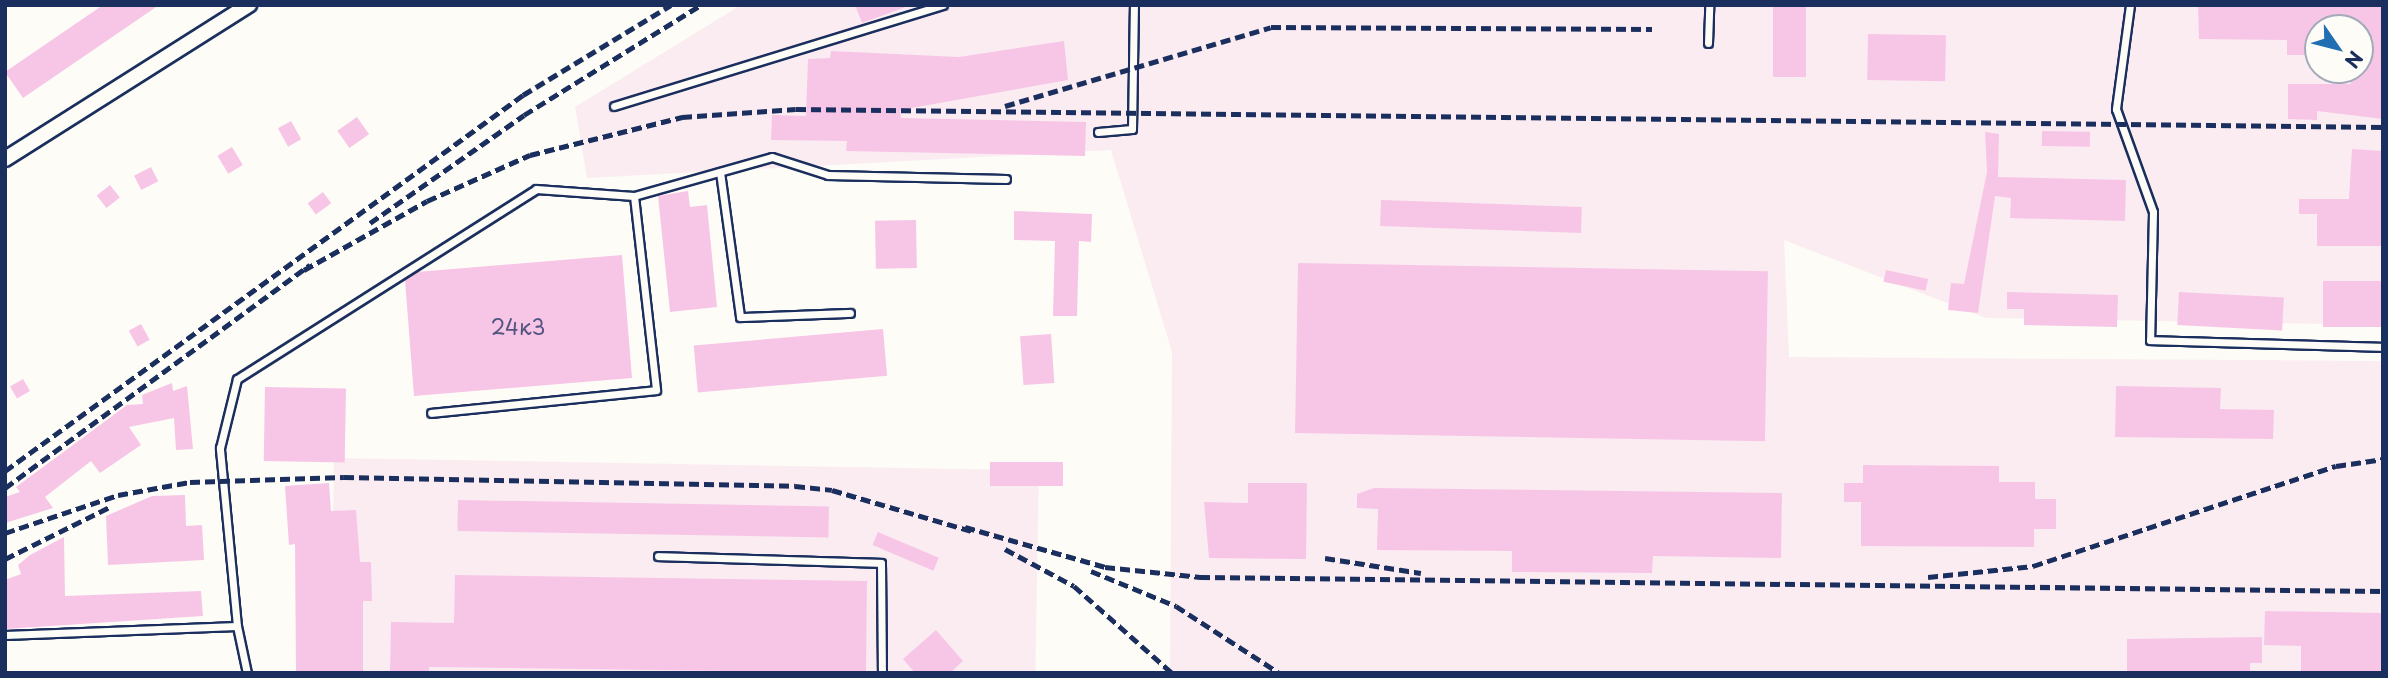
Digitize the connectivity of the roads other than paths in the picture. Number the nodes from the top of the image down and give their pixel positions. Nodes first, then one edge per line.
1 (249, 5) edge
2 (943, 5) edge
3 (1134, 5) edge
4 (1709, 5) edge
5 (2130, 5) edge
6 (1708, 43) dead end
7 (614, 106) dead end
8 (1098, 132) dead end
9 (5, 159) edge
10 (720, 172) junction
11 (1006, 179) dead end
12 (634, 196) junction
13 (850, 313) dead end
14 (2383, 347) edge
15 (431, 413) dead end
16 (657, 556) dead end
17 (237, 626) junction
18 (5, 635) edge
19 (247, 673) edge
20 (882, 673) edge

1 - 9 street
2 - 7 lane
3 - 8 lane
4 - 6 lane
5 - 14 lane
10 - 11 lane
10 - 12 lane
10 - 13 lane
12 - 15 lane
12 - 17 lane
16 - 20 lane
17 - 18 lane
17 - 19 lane

